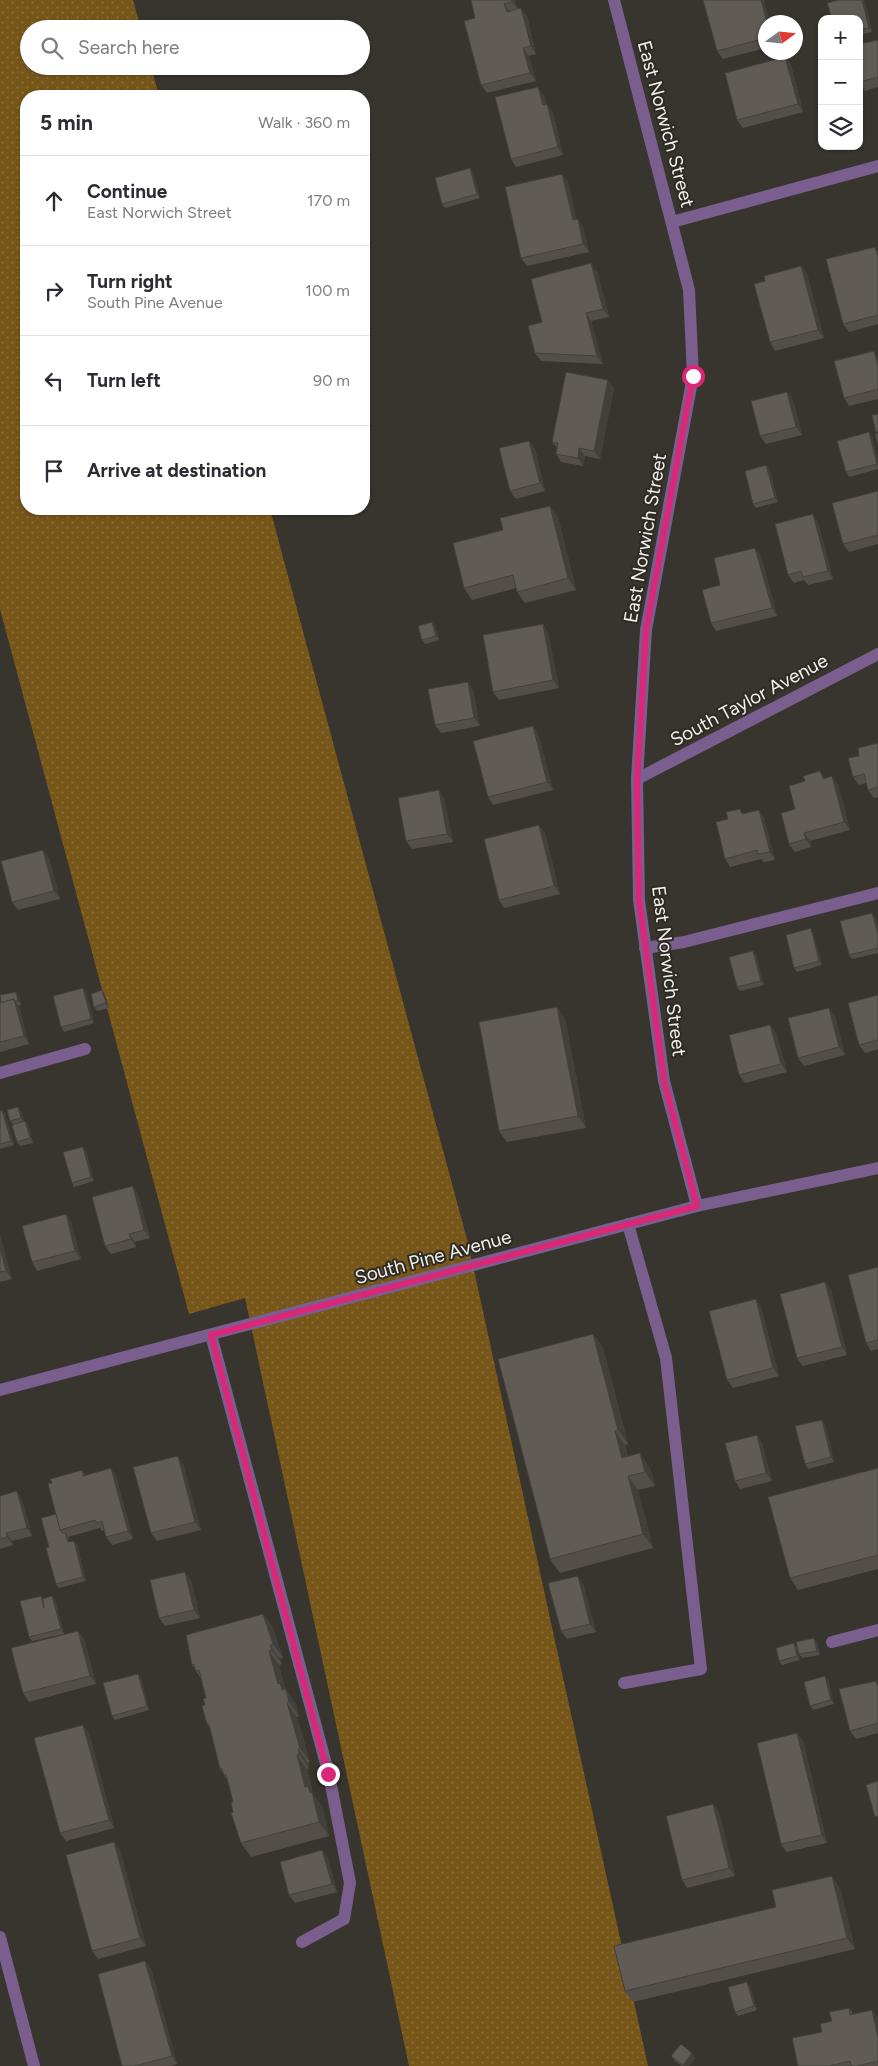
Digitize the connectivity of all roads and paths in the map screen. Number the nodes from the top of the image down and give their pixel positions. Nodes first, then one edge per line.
1 (614, 0) edge
2 (878, 166) edge
3 (672, 222) junction
4 (878, 654) edge
5 (637, 780) junction
6 (878, 893) edge
7 (645, 948) junction
8 (86, 1049) dead end
9 (0, 1073) edge
10 (878, 1168) edge
11 (697, 1206) junction
12 (628, 1224) junction
13 (211, 1335) junction
14 (0, 1390) edge
15 (878, 1630) edge
16 (832, 1642) dead end
17 (624, 1683) dead end
18 (0, 1937) edge
19 (302, 1942) dead end
20 (34, 2066) edge

1 - 3 street, East Norwich Street
2 - 3 street
3 - 5 street, East Norwich Street
4 - 5 street, South Taylor Avenue
5 - 7 street, East Norwich Street
6 - 7 street
7 - 11 street, East Norwich Street
8 - 9 street
10 - 11 street, South Pine Avenue
11 - 12 street, South Pine Avenue
12 - 13 street, South Pine Avenue
12 - 17 street
13 - 14 street, South Pine Avenue
13 - 19 street
15 - 16 street
18 - 20 street

